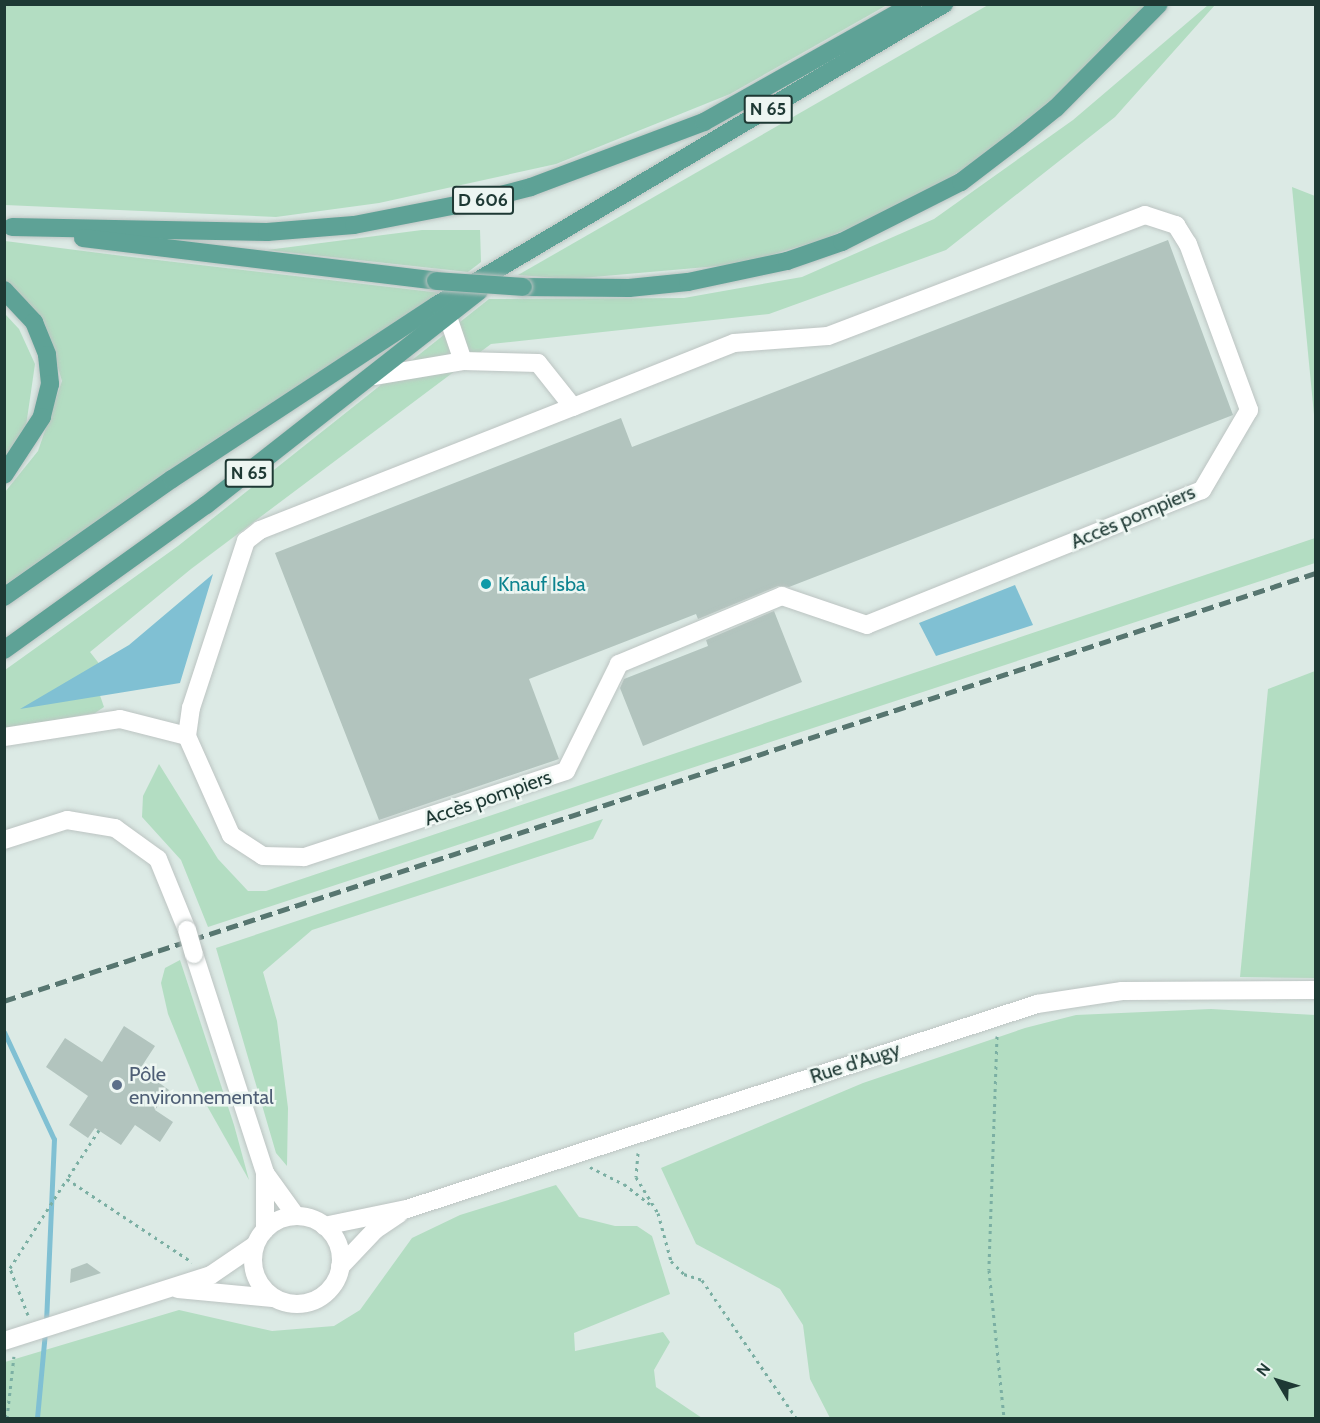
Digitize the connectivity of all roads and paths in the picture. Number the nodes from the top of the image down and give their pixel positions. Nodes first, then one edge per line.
1 (913, 4) edge
2 (944, 4) edge
3 (1159, 4) edge
4 (8, 227) edge
5 (507, 266) junction
6 (4, 290) edge
7 (448, 317) junction
8 (463, 361) junction
9 (375, 376) junction
10 (573, 408) junction
11 (4, 475) edge
12 (4, 597) edge
13 (4, 650) edge
14 (187, 736) junction
15 (4, 737) edge
16 (4, 840) edge
17 (1316, 990) edge
18 (998, 1017) junction
19 (99, 1130) dead end
20 (635, 1134) junction
21 (581, 1152) junction
22 (265, 1173) junction
23 (67, 1179) junction
24 (654, 1207) junction
25 (408, 1209) junction
26 (296, 1216) junction
27 (324, 1226) junction
28 (260, 1237) junction
29 (340, 1267) junction
30 (211, 1275) junction
31 (173, 1289) junction
32 (273, 1298) junction
33 (29, 1332) edge
34 (1006, 1418) edge
35 (7, 1419) edge
36 (796, 1419) edge
37 (998, 1419) edge

1 - 4 main road, D 606
2 - 5 main road, N 65
3 - 4 main road, D 606, bridge
5 - 7 main road, N 65
5 - 12 main road, N 65
6 - 11 main road
7 - 8 street
7 - 9 main road, N 65
8 - 9 street
8 - 10 street
9 - 13 main road, N 65
10 - 14 street
10 - 14 street, Accès pompiers
14 - 15 street
16 - 22 street, bridge
17 - 18 street, Rue d'Augy
18 - 20 street, Rue d'Augy
18 - 34 path
19 - 23 path
20 - 21 street, Rue d'Augy
20 - 24 path
21 - 24 path
21 - 25 street, Rue d'Augy
22 - 26 street
22 - 28 street
23 - 30 path
23 - 33 path
24 - 36 path
25 - 27 street, Rue d'Augy
25 - 29 street, Rue d'Augy
26 - 27 street
26 - 28 street
27 - 29 street
28 - 30 street
28 - 32 street
29 - 32 street
30 - 31 street
31 - 32 street
31 - 33 street
33 - 35 path
34 - 37 path

